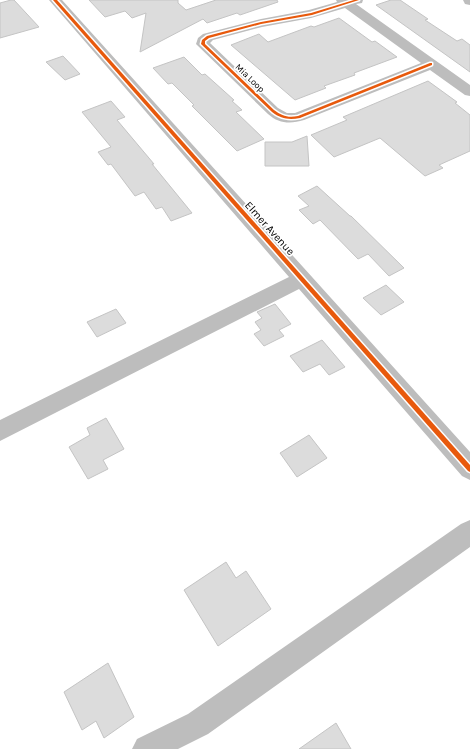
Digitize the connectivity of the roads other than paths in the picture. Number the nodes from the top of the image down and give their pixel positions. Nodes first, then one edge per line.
1 (55, 0) edge
2 (349, 1) edge
3 (431, 64) junction
4 (470, 92) edge
5 (302, 279) junction
6 (0, 431) edge
7 (470, 469) edge
8 (470, 532) edge
9 (198, 724) junction
10 (146, 749) edge
11 (184, 749) edge

1 - 5 street, Elmer Avenue
2 - 3 street
2 - 3 street, Mia Loop
3 - 4 street
5 - 6 street
5 - 7 street, Elmer Avenue
8 - 9 street
9 - 10 street
9 - 11 street

